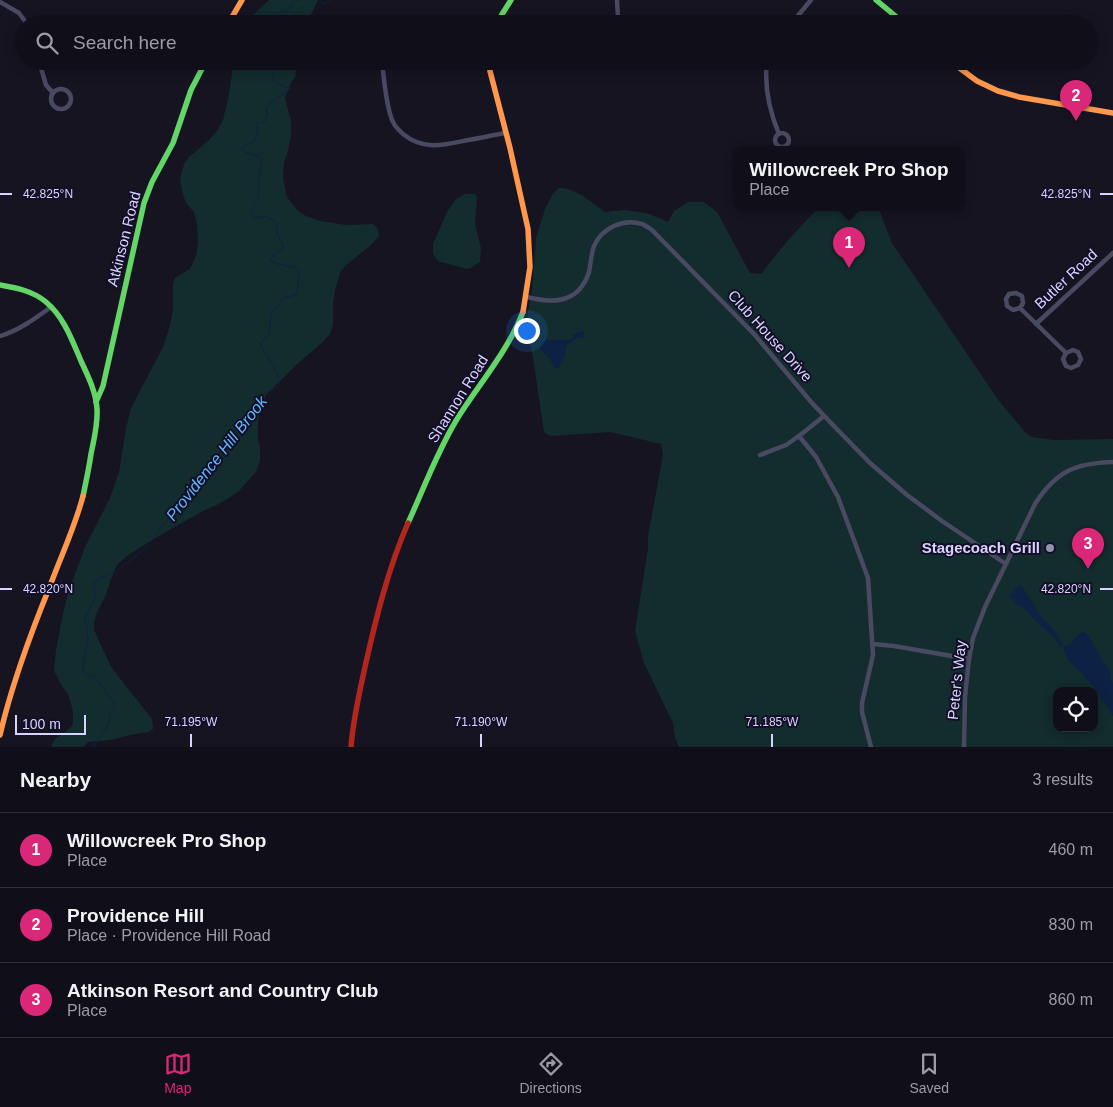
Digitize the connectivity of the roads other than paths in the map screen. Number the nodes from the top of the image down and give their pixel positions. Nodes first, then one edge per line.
1 (242, 0) edge
2 (511, 0) edge
3 (617, 0) edge
4 (811, 0) edge
5 (876, 0) edge
6 (0, 2) edge
7 (20, 15) edge
8 (233, 15) edge
9 (502, 15) edge
10 (618, 15) edge
11 (798, 15) edge
12 (894, 15) edge
13 (42, 70) edge
14 (201, 70) edge
15 (384, 70) edge
16 (490, 70) edge
17 (766, 70) edge
18 (963, 70) edge
19 (53, 93) junction
20 (1113, 113) edge
21 (506, 133) junction
22 (779, 134) dead end
23 (1113, 253) edge
24 (0, 285) edge
25 (527, 297) junction
26 (51, 307) junction
27 (1020, 308) dead end
28 (1036, 324) junction
29 (0, 336) edge
30 (1066, 353) dead end
31 (96, 402) junction
32 (824, 416) junction
33 (799, 436) junction
34 (760, 455) dead end
35 (1113, 462) edge
36 (1006, 564) junction
37 (872, 644) junction
38 (969, 659) junction
39 (0, 736) edge
40 (350, 747) edge
41 (871, 747) edge
42 (964, 747) edge

1 - 8 street
2 - 9 street
3 - 10 street
4 - 11 street
5 - 12 street
6 - 7 street
13 - 19 street
14 - 31 street, Atkinson Road
15 - 21 street
16 - 21 street, Shannon Road
17 - 22 street
18 - 20 street
19 - 19 street
21 - 25 street, Shannon Road
23 - 28 street, Butler Road
24 - 26 street
25 - 32 street, Club House Drive
25 - 40 street, Shannon Road
26 - 29 street
26 - 31 street
27 - 28 street
28 - 30 street
31 - 39 street
32 - 33 street
32 - 36 street, Club House Drive
33 - 34 street
33 - 37 street
35 - 36 street, Peter's Way
36 - 38 street, Peter's Way
37 - 38 street
37 - 41 street
38 - 42 street, Peter's Way

